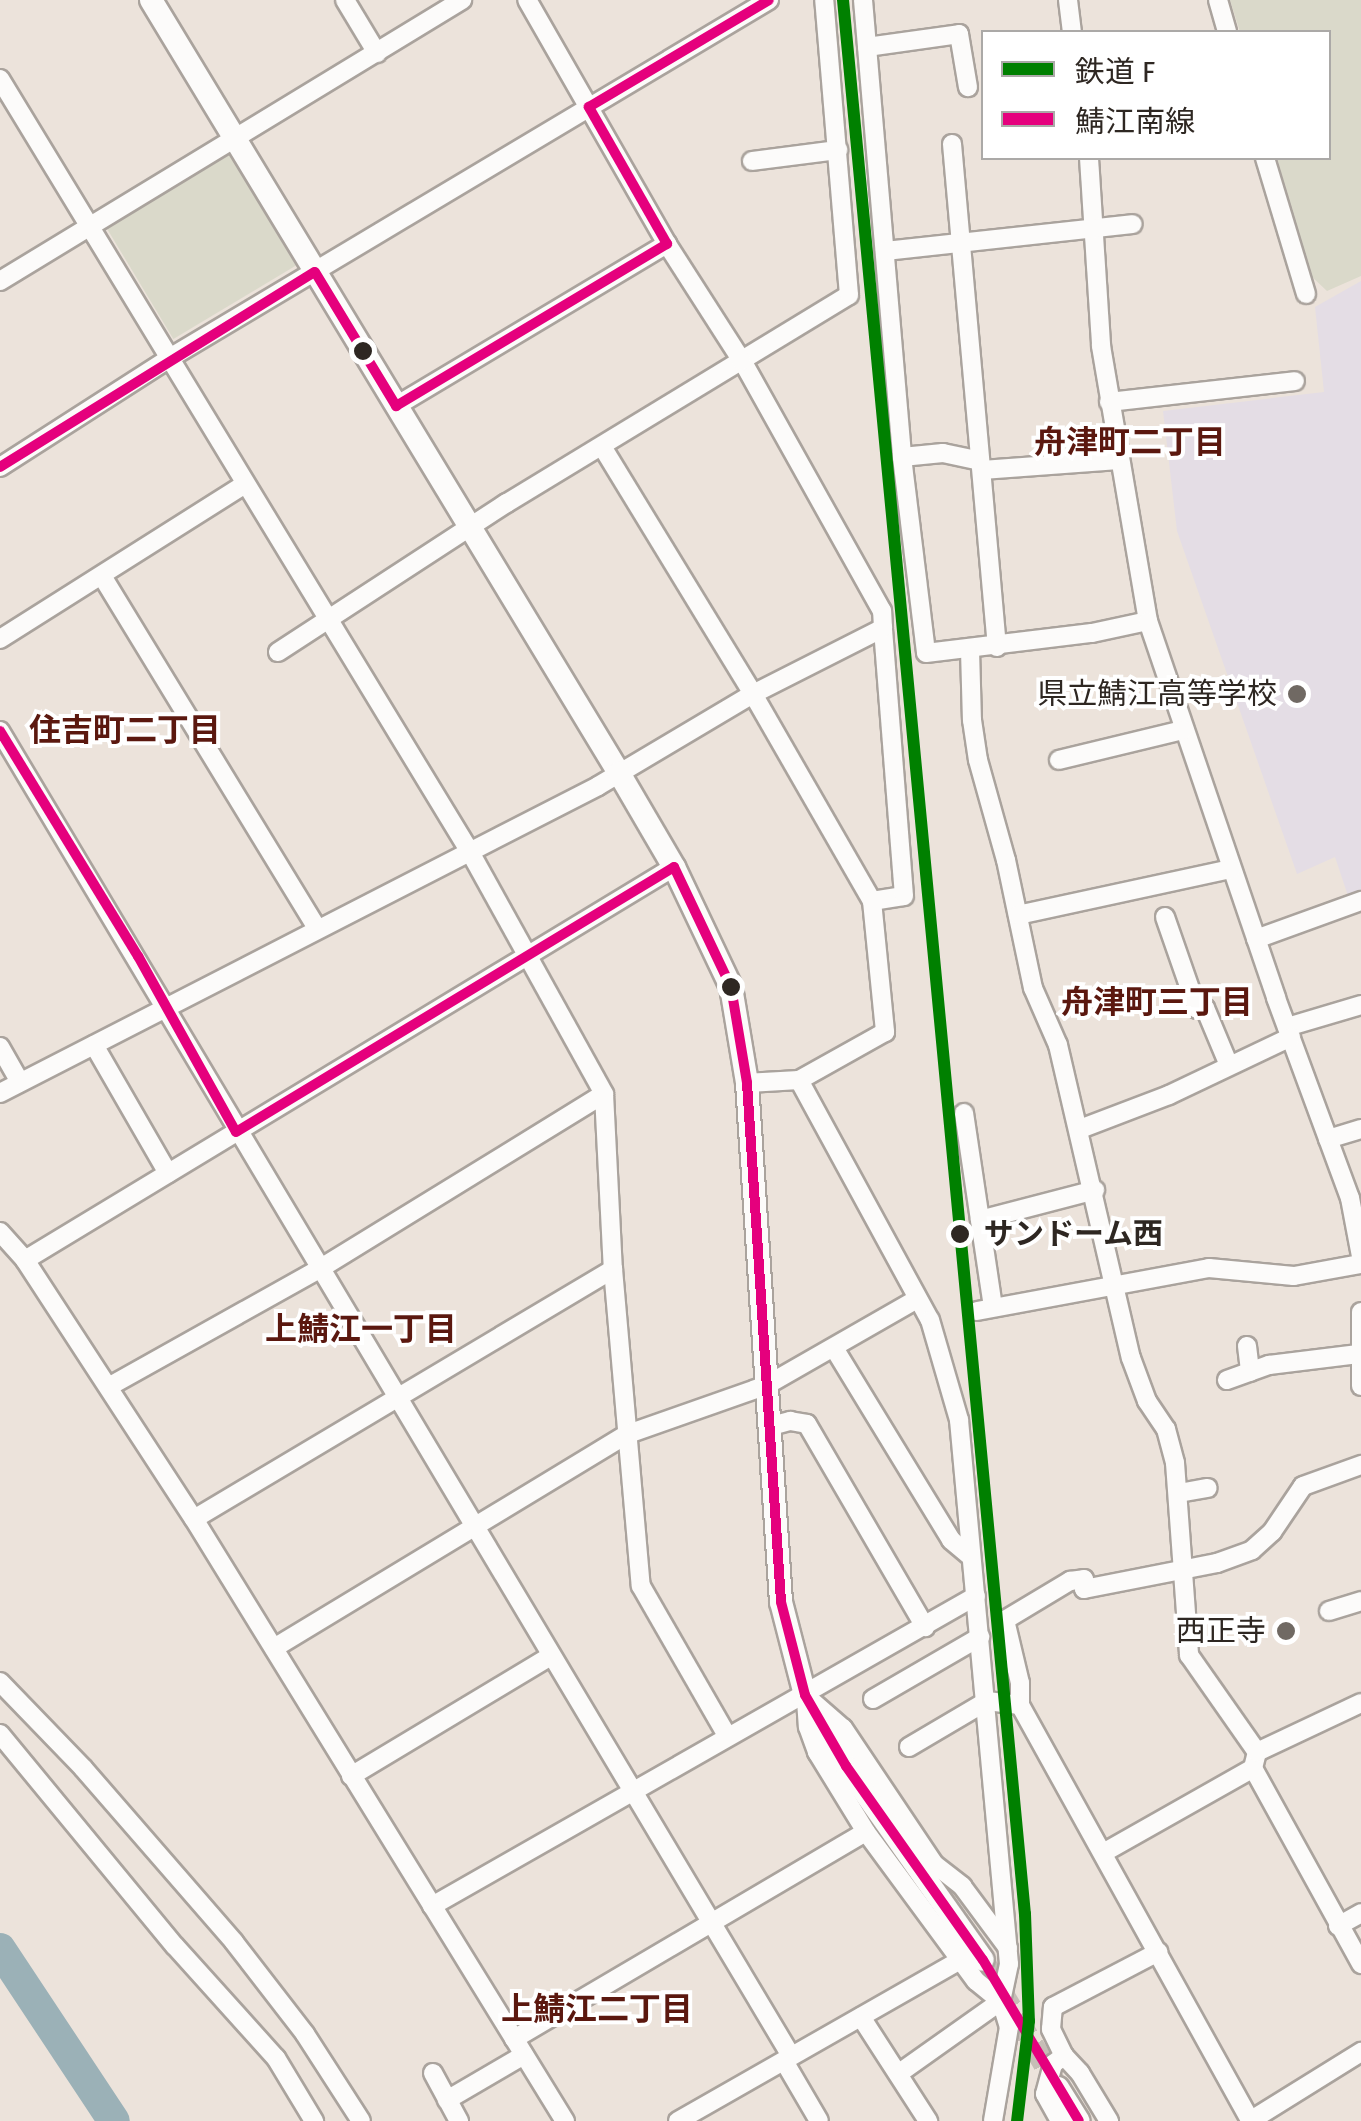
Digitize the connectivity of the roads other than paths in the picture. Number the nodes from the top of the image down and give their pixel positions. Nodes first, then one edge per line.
1 (151, 0) edge
2 (344, 0) edge
3 (462, 0) edge
4 (527, 0) edge
5 (769, 0) edge
6 (824, 0) edge
7 (863, 0) edge
8 (1068, 0) edge
9 (1218, 0) edge
10 (1072, 30) edge
11 (1226, 30) edge
12 (867, 46) junction
13 (377, 53) junction
14 (0, 79) edge
15 (968, 87) dead end
16 (589, 107) junction
17 (234, 135) junction
18 (952, 144) dead end
19 (838, 150) junction
20 (1089, 160) edge
21 (1265, 160) edge
22 (752, 161) dead end
23 (1133, 224) dead end
24 (91, 225) junction
25 (1092, 225) junction
26 (667, 244) junction
27 (960, 246) junction
28 (884, 250) junction
29 (315, 272) junction
30 (0, 281) edge
31 (1306, 294) dead end
32 (168, 359) junction
33 (742, 362) junction
34 (1295, 381) dead end
35 (1109, 402) junction
36 (396, 406) junction
37 (603, 448) junction
38 (902, 458) junction
39 (1118, 460) junction
40 (981, 466) junction
41 (0, 467) edge
42 (244, 485) junction
43 (472, 529) junction
44 (102, 576) junction
45 (328, 620) junction
46 (1148, 622) junction
47 (883, 628) junction
48 (0, 639) edge
49 (997, 647) junction
50 (970, 650) junction
51 (278, 652) dead end
52 (753, 694) junction
53 (1183, 730) junction
54 (0, 731) edge
55 (1059, 760) dead end
56 (619, 773) junction
57 (470, 852) junction
58 (674, 868) junction
59 (1231, 868) junction
60 (872, 901) junction
61 (1361, 902) edge
62 (1018, 915) junction
63 (1165, 917) dead end
64 (317, 928) junction
65 (1256, 939) junction
66 (530, 955) junction
67 (1361, 1005) edge
68 (166, 1008) junction
69 (1289, 1032) junction
70 (94, 1046) junction
71 (0, 1047) edge
72 (1228, 1063) junction
73 (798, 1080) junction
74 (20, 1082) junction
75 (747, 1082) junction
76 (0, 1093) edge
77 (604, 1094) junction
78 (964, 1113) dead end
79 (1080, 1129) junction
80 (1361, 1130) edge
81 (236, 1132) junction
82 (1328, 1139) junction
83 (168, 1173) junction
84 (1095, 1190) junction
85 (980, 1220) junction
86 (0, 1232) edge
87 (1361, 1256) edge
88 (25, 1260) junction
89 (1361, 1264) edge
90 (321, 1268) junction
91 (613, 1269) junction
92 (1114, 1283) junction
93 (917, 1299) junction
94 (1361, 1312) edge
95 (1247, 1346) dead end
96 (834, 1348) junction
97 (1358, 1354) junction
98 (1250, 1372) junction
99 (1227, 1380) dead end
100 (767, 1385) junction
101 (110, 1386) junction
102 (1361, 1386) edge
103 (399, 1396) junction
104 (771, 1426) junction
105 (628, 1434) junction
106 (1361, 1465) edge
107 (1208, 1488) dead end
108 (1179, 1493) junction
109 (194, 1519) junction
110 (477, 1529) junction
111 (970, 1556) junction
112 (1183, 1566) junction
113 (976, 1596) junction
114 (1361, 1601) edge
115 (1329, 1611) dead end
116 (925, 1628) junction
117 (980, 1637) junction
118 (274, 1648) junction
119 (551, 1656) junction
120 (0, 1682) edge
121 (805, 1695) junction
122 (874, 1699) dead end
123 (987, 1701) junction
124 (1361, 1702) edge
125 (1020, 1705) junction
126 (0, 1734) edge
127 (726, 1734) junction
128 (909, 1747) dead end
129 (1255, 1760) junction
130 (351, 1776) junction
131 (634, 1790) junction
132 (866, 1832) junction
133 (1103, 1853) junction
134 (432, 1906) junction
135 (1361, 1913) edge
136 (714, 1921) junction
137 (1338, 1926) junction
138 (1008, 1948) junction
139 (1158, 1952) junction
140 (971, 1960) junction
141 (1361, 1964) edge
142 (1001, 2000) junction
143 (861, 2017) junction
144 (514, 2039) junction
145 (1361, 2052) edge
146 (524, 2055) junction
147 (1064, 2056) junction
148 (787, 2058) junction
149 (433, 2073) dead end
150 (898, 2074) junction
151 (1058, 2088) tunnel mouth
152 (448, 2100) junction
153 (314, 2121) edge
154 (362, 2121) edge
155 (459, 2121) edge
156 (565, 2121) edge
157 (678, 2121) edge
158 (820, 2121) edge
159 (928, 2121) edge
160 (993, 2121) edge
161 (1060, 2121) edge
162 (1078, 2121) edge
163 (1108, 2121) edge
164 (1251, 2121) edge

1 - 17 street
2 - 13 street
3 - 13 street
4 - 16 street
5 - 16 street
6 - 19 street
7 - 12 street
8 - 10 street
9 - 11 street
12 - 15 street
12 - 28 street
13 - 17 street
14 - 24 street
16 - 26 street
16 - 29 street
17 - 24 street
17 - 29 street
18 - 27 street
19 - 22 street
19 - 33 street
20 - 25 street
21 - 31 street
23 - 25 street
24 - 30 street
24 - 32 street
25 - 27 street
25 - 35 street
26 - 33 street
26 - 36 street
27 - 28 street
27 - 40 street
28 - 38 street
29 - 32 street
29 - 36 street
32 - 41 street
32 - 42 street
33 - 37 street
33 - 47 street
34 - 35 street
35 - 39 street
36 - 43 street
37 - 43 street
37 - 52 street
38 - 40 street
38 - 50 street
39 - 40 street
39 - 46 street
40 - 49 street
42 - 44 street
42 - 45 street
43 - 45 street
43 - 56 street
44 - 48 street
44 - 64 street
45 - 51 street
45 - 57 street
46 - 49 street
46 - 53 street
47 - 52 street
47 - 60 street
49 - 50 street
50 - 62 street
52 - 56 street
52 - 60 street
53 - 55 street
53 - 59 street
54 - 68 street
56 - 57 street
56 - 58 street
57 - 64 street
57 - 66 street
58 - 66 street
58 - 75 street
59 - 62 street
59 - 65 street
60 - 73 street
61 - 65 street
62 - 79 street
63 - 72 street
64 - 68 street
65 - 69 street
66 - 77 street
66 - 81 street
67 - 69 street
68 - 70 street
68 - 81 street
69 - 72 street
69 - 82 street
70 - 74 street
70 - 83 street
71 - 74 street
72 - 79 street
73 - 75 street
73 - 93 street
74 - 76 street
75 - 100 street
77 - 90 street
77 - 91 street
78 - 85 street
79 - 84 street
80 - 82 street
81 - 83 street
81 - 90 street
82 - 87 street
83 - 88 street
84 - 85 street
84 - 92 street
85 - 92 street
86 - 88 street
88 - 101 street
89 - 92 street
90 - 101 street
90 - 103 street
91 - 103 street
91 - 105 street
92 - 108 street
93 - 96 street
93 - 111 street
94 - 97 street
95 - 98 street
96 - 100 street
96 - 111 street
97 - 98 street
97 - 102 street
98 - 99 street
100 - 104 street
100 - 105 street
101 - 109 street
103 - 109 street
103 - 110 street
104 - 116 street
104 - 121 street
105 - 110 street
105 - 127 street
106 - 112 street
107 - 108 street
108 - 112 street
109 - 118 street
110 - 118 street
110 - 119 street
111 - 113 street
112 - 125 street
112 - 129 street
113 - 116 street
113 - 117 street
114 - 115 street
116 - 121 street
117 - 122 street
117 - 123 street
118 - 130 street
119 - 130 street
119 - 131 street
120 - 154 street
121 - 127 street
121 - 132 street
121 - 138 street
121 - 140 street
123 - 125 street
123 - 128 street
123 - 138 street
124 - 129 street
125 - 133 street
126 - 153 street
127 - 131 street
129 - 133 street
129 - 137 street
130 - 134 street
131 - 134 street
131 - 136 street
132 - 136 street
132 - 140 street
133 - 139 street
134 - 144 street
135 - 137 street
136 - 144 street
136 - 148 street
137 - 141 street
138 - 142 street
139 - 147 street
139 - 164 street
140 - 142 street
140 - 143 street
142 - 150 street
142 - 160 street
143 - 148 street
143 - 150 street
144 - 146 street
145 - 164 street
146 - 152 street
146 - 156 street
147 - 161 street
147 - 163 street
148 - 157 street
148 - 158 street
149 - 152 street
150 - 159 street
151 - 162 street
152 - 155 street

